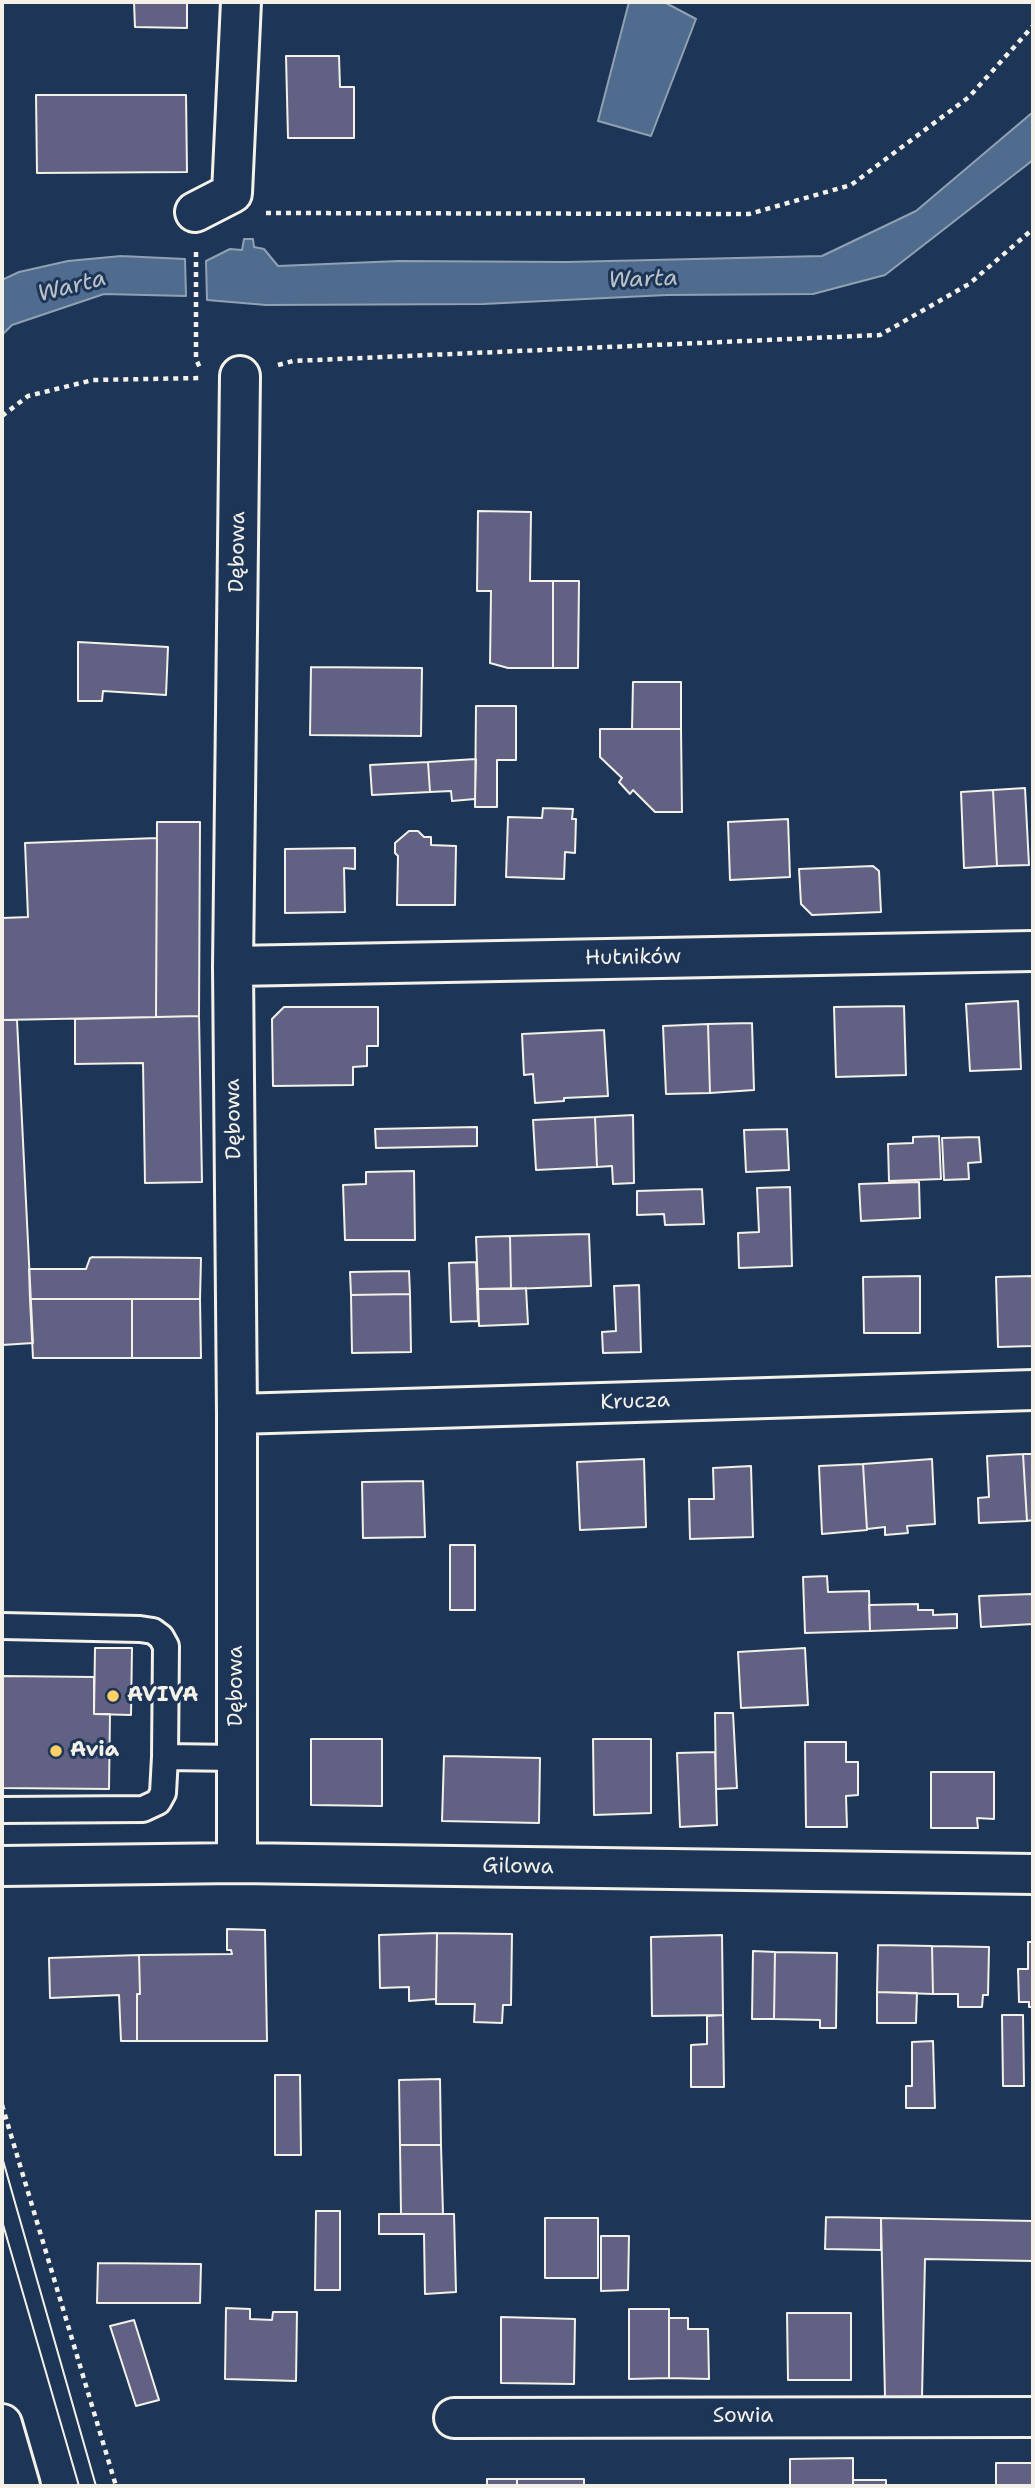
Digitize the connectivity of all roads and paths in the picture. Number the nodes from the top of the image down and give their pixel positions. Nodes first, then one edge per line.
1 (241, 2) edge
2 (1033, 26) edge
3 (195, 212) joint
4 (265, 212) dead end
5 (1033, 229) edge
6 (196, 359) dead end
7 (240, 376) junction
8 (2, 416) edge
9 (1033, 951) edge
10 (233, 966) junction
11 (1033, 1390) edge
12 (237, 1414) junction
13 (2, 1626) edge
14 (165, 1757) junction
15 (237, 1758) junction
16 (2, 1811) edge
17 (237, 1863) junction
18 (2, 1866) edge
19 (1033, 1874) edge
20 (2, 2105) edge
21 (1033, 2417) edge
22 (454, 2418) dead end
23 (2, 2424) edge
24 (20, 2486) edge
25 (116, 2486) edge

1 - 3 street
2 - 4 path
3 - 6 path
5 - 7 path
7 - 8 path
7 - 10 street, Dębowa
9 - 10 street, Hutników
10 - 12 street, Dębowa
11 - 12 street, Krucza
12 - 15 street, Dębowa
13 - 14 lane
14 - 15 lane
14 - 16 lane
15 - 17 street, Dębowa
17 - 18 street, Gilowa
17 - 19 street, Gilowa
20 - 25 path
21 - 22 street, Sowia
23 - 24 street

